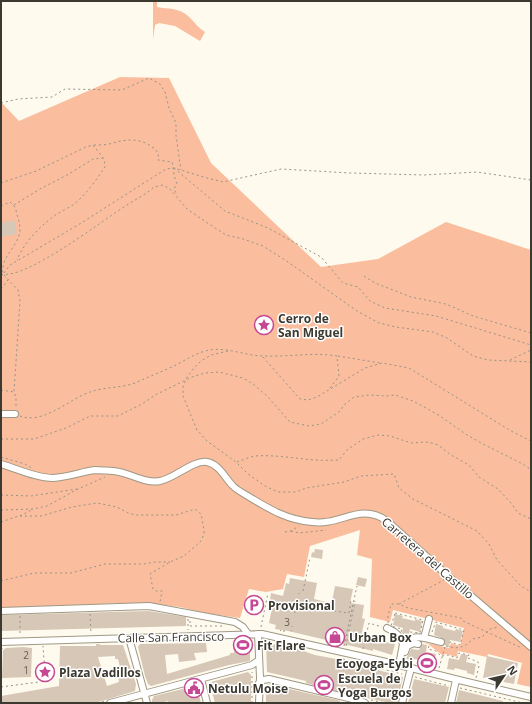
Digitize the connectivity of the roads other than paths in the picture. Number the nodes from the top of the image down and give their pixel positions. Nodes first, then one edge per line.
1 (1, 414) edge
2 (15, 414) road end
3 (1, 464) edge
4 (1, 612) edge
5 (426, 619) road end
6 (388, 628) road end
7 (248, 634) junction
8 (258, 634) junction
9 (392, 636) dead end
10 (129, 638) junction
11 (424, 638) junction
12 (1, 642) edge
13 (404, 644) junction
14 (418, 644) dead end
15 (443, 644) road end
16 (531, 647) edge
17 (364, 649) road end
18 (362, 656) junction
19 (259, 660) junction
20 (398, 665) junction
21 (411, 668) junction
22 (201, 679) junction
23 (456, 680) junction
24 (259, 683) junction
25 (144, 694) junction
26 (531, 697) edge
27 (366, 701) edge
28 (107, 702) edge
29 (147, 703) edge
30 (207, 703) edge
31 (259, 703) edge
32 (402, 703) edge
33 (451, 703) edge

1 - 2 street
3 - 16 street, Carretera del Castillo
4 - 7 street
5 - 11 street
6 - 13 street
7 - 8 street, Calle San Francisco
7 - 10 street, Calle San Francisco
8 - 18 street, Calle San Francisco
8 - 19 street
9 - 20 street
10 - 12 street, Calle San Francisco
10 - 25 street
11 - 13 street
11 - 15 street
13 - 20 street
14 - 20 street
17 - 18 street
18 - 20 street, Calle San Francisco
19 - 22 street
19 - 24 street
20 - 21 street, Calle San Francisco
21 - 23 street, Calle San Francisco
21 - 32 street
22 - 25 street
22 - 30 street
23 - 26 street, Calle San Francisco
23 - 33 street
24 - 27 street
24 - 31 street
25 - 28 street
25 - 29 street

